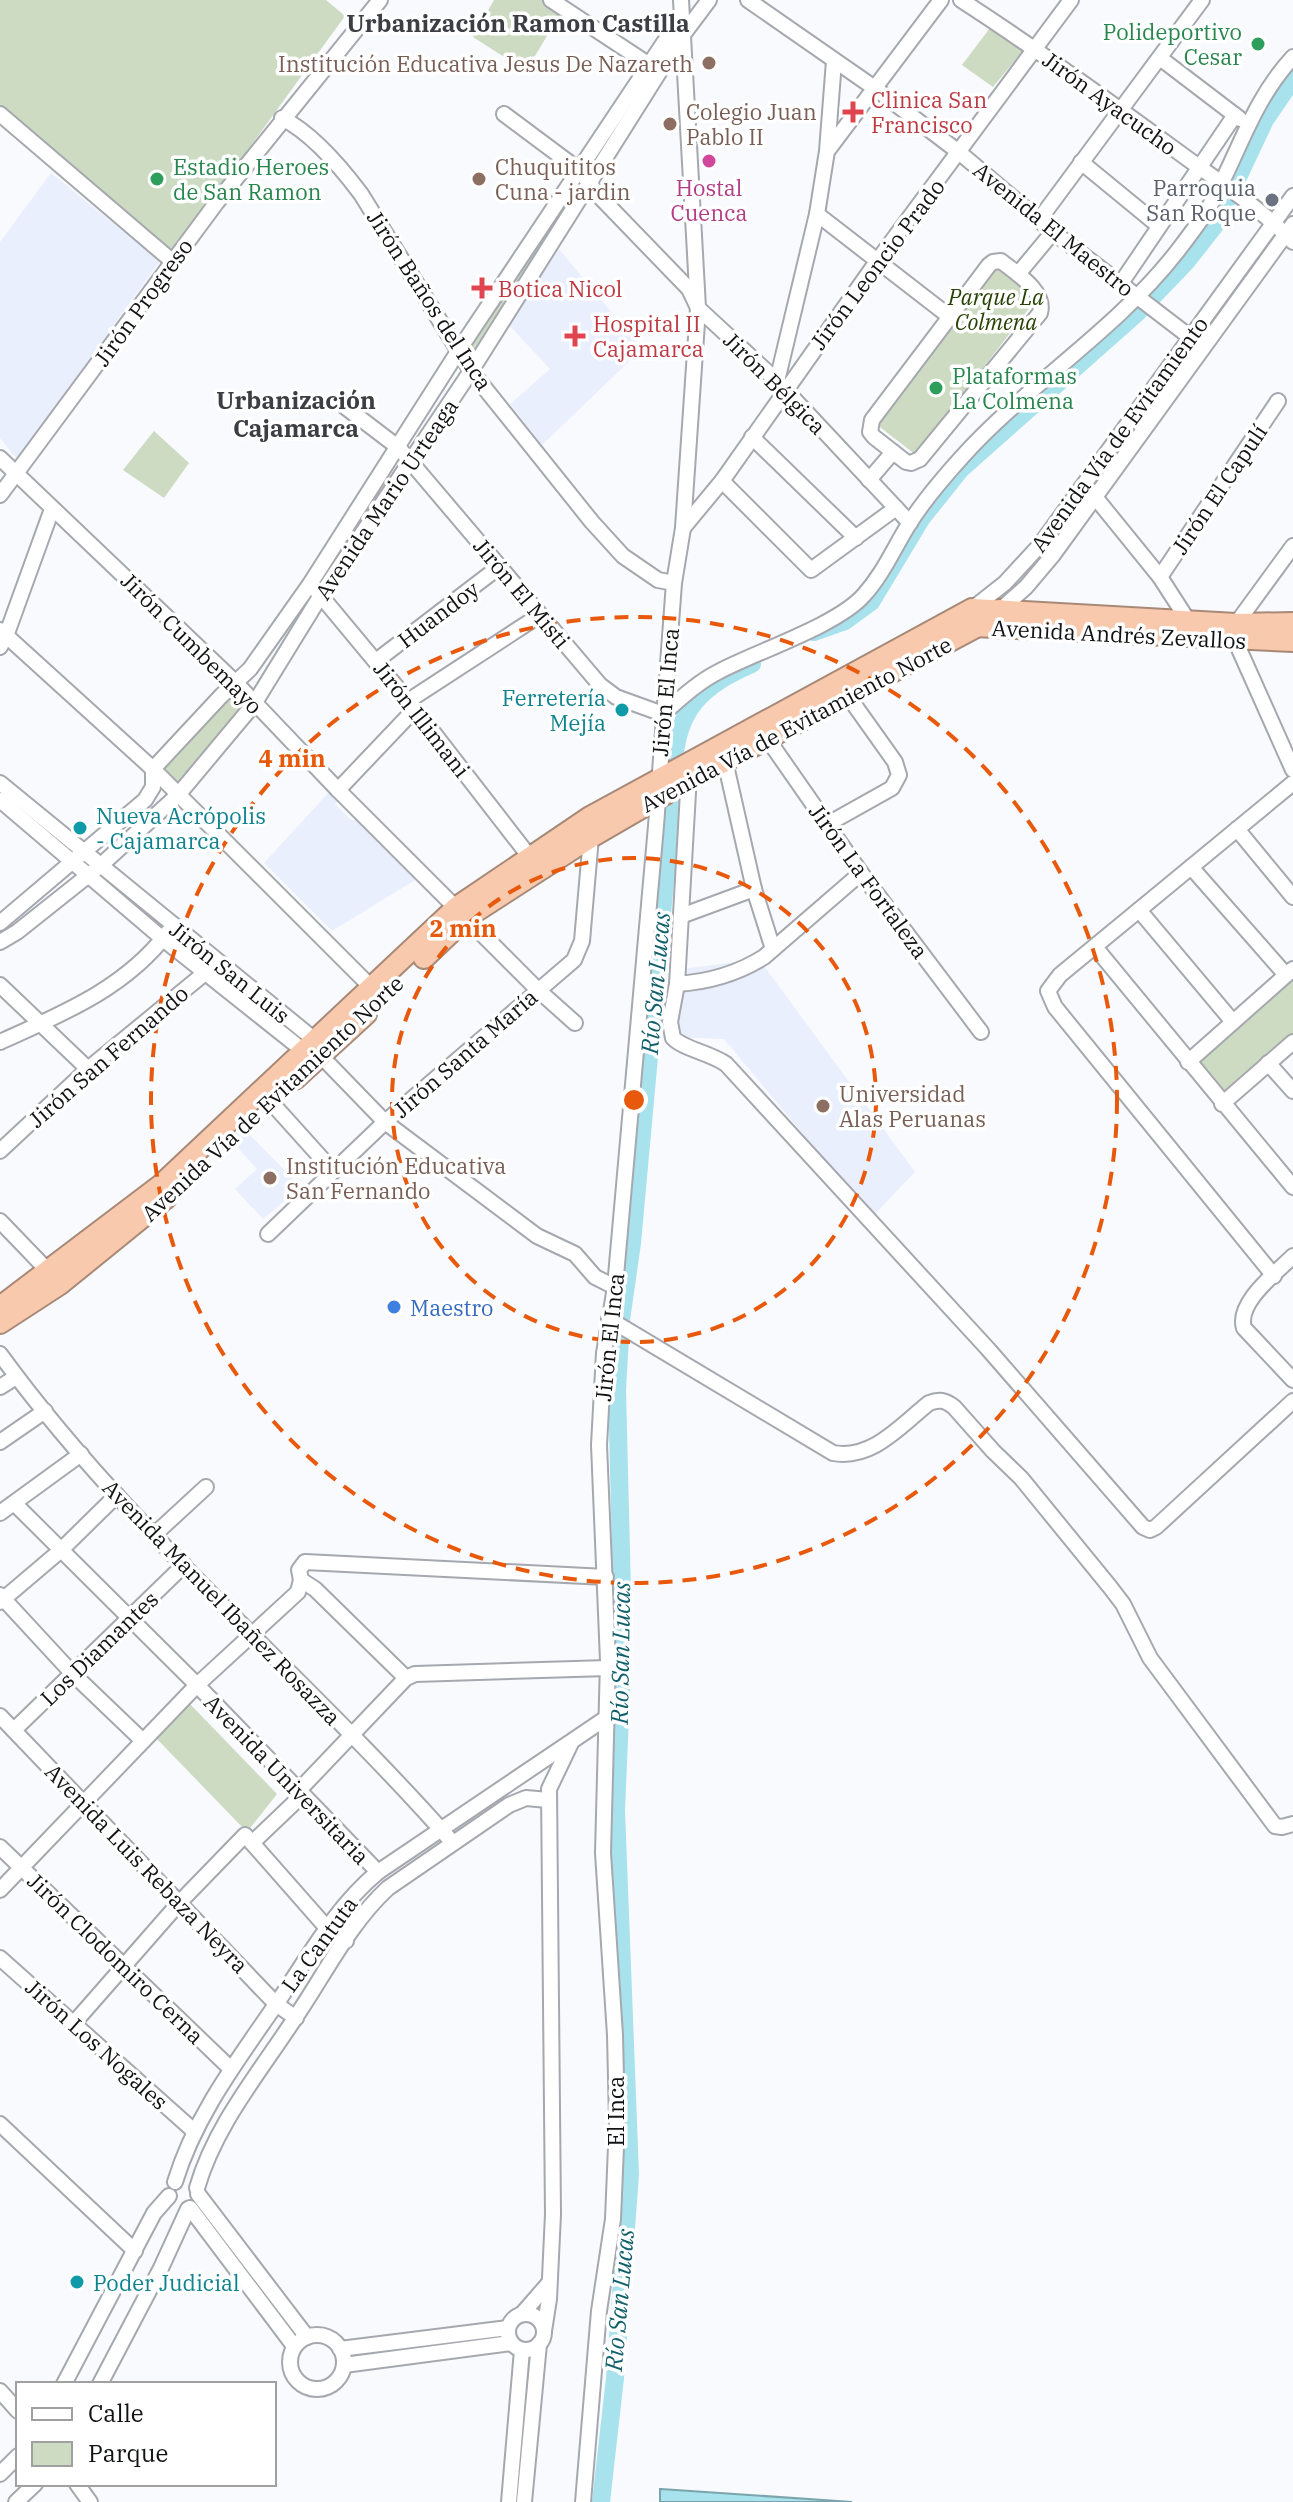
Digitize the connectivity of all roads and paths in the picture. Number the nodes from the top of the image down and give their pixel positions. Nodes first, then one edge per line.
1 (380, 0) edge
2 (551, 0) edge
3 (681, 0) edge
4 (709, 0) edge
5 (748, 0) edge
6 (941, 0) edge
7 (961, 0) edge
8 (1071, 0) edge
9 (1202, 0) edge
10 (681, 17) junction
11 (682, 36) junction
12 (1036, 49) junction
13 (1293, 57) edge
14 (1160, 58) junction
15 (834, 61) junction
16 (648, 64) junction
17 (876, 89) junction
18 (1120, 110) junction
19 (0, 114) edge
20 (504, 114) dead end
21 (282, 118) junction
22 (1241, 120) junction
23 (827, 151) junction
24 (960, 153) junction
25 (1081, 162) junction
26 (1199, 167) junction
27 (579, 170) junction
28 (590, 184) junction
29 (1229, 189) junction
30 (1293, 196) edge
31 (817, 214) junction
32 (1039, 220) junction
33 (1159, 226) junction
34 (1286, 230) edge
35 (1053, 232) junction
36 (534, 238) junction
37 (548, 250) junction
38 (878, 260) junction
39 (172, 261) junction
40 (1018, 274) junction
41 (1121, 283) junction
42 (1142, 299) junction
43 (698, 308) junction
44 (950, 317) junction
45 (1197, 342) junction
46 (459, 350) junction
47 (471, 371) junction
48 (780, 385) junction
49 (1278, 401) dead end
50 (344, 406) dead end
51 (752, 437) junction
52 (399, 448) junction
53 (893, 452) junction
54 (0, 458) edge
55 (412, 462) junction
56 (16, 474) junction
57 (869, 480) junction
58 (722, 481) junction
59 (1083, 486) junction
60 (0, 495) edge
61 (1096, 496) junction
62 (896, 508) junction
63 (52, 509) junction
64 (910, 523) junction
65 (683, 528) junction
66 (856, 538) junction
67 (1293, 546) edge
68 (499, 567) junction
69 (1160, 577) junction
70 (674, 583) junction
71 (316, 590) junction
72 (1000, 610) junction
73 (540, 615) junction
74 (975, 618) junction
75 (1189, 622) junction
76 (1293, 623) edge
77 (945, 626) joint
78 (1236, 632) junction
79 (2, 638) edge
80 (1293, 641) edge
81 (376, 661) junction
82 (235, 682) junction
83 (848, 696) junction
84 (254, 704) junction
85 (412, 705) junction
86 (663, 714) junction
87 (763, 733) junction
88 (725, 761) junction
89 (153, 769) junction
90 (1293, 770) edge
91 (674, 780) junction
92 (0, 783) edge
93 (1293, 783) edge
94 (338, 790) junction
95 (178, 795) junction
96 (0, 800) edge
97 (826, 825) junction
98 (1237, 829) junction
99 (591, 837) junction
100 (78, 856) junction
101 (529, 856) junction
102 (1191, 867) junction
103 (94, 871) junction
104 (861, 873) junction
105 (754, 889) junction
106 (1293, 897) edge
107 (1139, 910) junction
108 (462, 912) junction
109 (681, 916) junction
110 (0, 923) edge
111 (173, 926) junction
112 (163, 939) junction
113 (0, 942) edge
114 (1095, 947) junction
115 (773, 949) junction
116 (212, 968) junction
117 (1289, 972) edge
118 (677, 984) junction
119 (0, 985) edge
120 (538, 990) junction
121 (378, 993) junction
122 (1233, 1022) junction
123 (575, 1023) dead end
124 (41, 1024) junction
125 (981, 1032) dead end
126 (0, 1042) edge
127 (1293, 1042) edge
128 (314, 1050) junction
129 (1188, 1062) junction
130 (1268, 1063) junction
131 (88, 1069) junction
132 (1293, 1091) edge
133 (270, 1101) junction
134 (1222, 1104) junction
135 (385, 1122) junction
136 (0, 1151) edge
137 (194, 1164) junction
138 (333, 1171) junction
139 (1293, 1187) edge
140 (0, 1221) edge
141 (268, 1234) dead end
142 (1293, 1256) edge
143 (1274, 1276) junction
144 (54, 1278) junction
145 (615, 1287) junction
146 (0, 1307) edge
147 (611, 1320) junction
148 (0, 1323) edge
149 (0, 1354) edge
150 (16, 1377) junction
151 (1293, 1380) edge
152 (0, 1387) edge
153 (1293, 1401) edge
154 (45, 1411) junction
155 (0, 1442) edge
156 (81, 1454) junction
157 (206, 1487) dead end
158 (117, 1495) junction
159 (14, 1503) junction
160 (0, 1513) edge
161 (155, 1534) junction
162 (60, 1551) junction
163 (184, 1565) junction
164 (606, 1577) junction
165 (301, 1580) junction
166 (1, 1599) edge
167 (129, 1620) junction
168 (251, 1633) junction
169 (608, 1668) junction
170 (73, 1674) junction
171 (406, 1678) junction
172 (197, 1685) junction
173 (0, 1716) edge
174 (606, 1718) junction
175 (14, 1730) junction
176 (353, 1736) junction
177 (143, 1741) junction
178 (572, 1741) junction
179 (533, 1767) junction
180 (551, 1782) junction
181 (300, 1792) junction
182 (548, 1800) junction
183 (85, 1802) junction
184 (1293, 1824) edge
185 (440, 1829) junction
186 (249, 1839) junction
187 (453, 1843) junction
188 (0, 1847) edge
189 (22, 1868) junction
190 (378, 1872) junction
191 (0, 1890) edge
192 (180, 1902) junction
193 (327, 1928) junction
194 (346, 1941) junction
195 (0, 1958) edge
196 (125, 1966) junction
197 (276, 2004) junction
198 (296, 2018) junction
199 (74, 2023) junction
200 (231, 2069) junction
201 (0, 2124) edge
202 (194, 2131) junction
203 (172, 2189) junction
204 (198, 2191) junction
205 (189, 2208) junction
206 (135, 2251) junction
207 (549, 2283) junction
208 (522, 2314) junction
209 (307, 2337) junction
210 (541, 2338) junction
211 (514, 2340) junction
212 (294, 2346) junction
213 (340, 2349) junction
214 (344, 2365) junction
215 (65, 2382) edge
216 (101, 2382) edge
217 (0, 2391) edge
218 (16, 2409) edge
219 (16, 2458) edge
220 (0, 2474) edge
221 (33, 2486) edge
222 (16, 2502) edge
223 (509, 2502) edge
224 (524, 2502) edge
225 (583, 2502) edge

1 - 21 street, Jirón Progreso
2 - 16 street
3 - 10 street, Jirón El Inca
4 - 11 street, Avenida Mario Urteaga
5 - 15 street, Avenida El Maestro
6 - 17 street
7 - 12 street, Jirón Ayacucho
8 - 12 street, Jirón Leoncio Prado
9 - 14 street
10 - 11 street, Jirón El Inca
10 - 16 street, Avenida Mario Urteaga
11 - 28 street, Avenida Mario Urteaga
11 - 43 street, Jirón El Inca
12 - 18 street, Jirón Ayacucho
12 - 24 street, Jirón Leoncio Prado
13 - 22 street
14 - 18 street
14 - 22 street
15 - 17 street, Avenida El Maestro
15 - 23 street
16 - 27 street, Avenida Mario Urteaga
17 - 23 street
17 - 24 street, Avenida El Maestro
18 - 25 street
18 - 26 street, Jirón Ayacucho
19 - 39 street
20 - 27 street, Jirón Bélgica
21 - 39 street, Jirón Progreso
21 - 46 street, Jirón Baños del Inca
22 - 26 street
22 - 29 street
23 - 31 street
24 - 32 street, Avenida El Maestro
24 - 38 street, Jirón Leoncio Prado
25 - 32 street
25 - 33 street
26 - 29 street, Jirón Ayacucho
26 - 33 street
27 - 28 street, Jirón Bélgica
27 - 36 street, Avenida Mario Urteaga
28 - 37 street, Avenida Mario Urteaga
28 - 43 street, Jirón Bélgica
29 - 34 street, Jirón Ayacucho
29 - 42 street
30 - 34 street, Avenida Vía de Evitamiento
31 - 38 street
31 - 48 street
32 - 35 street, Avenida El Maestro
33 - 41 street
34 - 45 street, Avenida Vía de Evitamiento
35 - 40 street
35 - 41 street, Avenida El Maestro
36 - 37 street
36 - 46 street, Avenida Mario Urteaga
37 - 47 street, Avenida Mario Urteaga
38 - 44 street
38 - 48 street, Jirón Leoncio Prado
39 - 56 street, Jirón Progreso
40 - 44 street
40 - 53 street
41 - 42 street, Avenida El Maestro
42 - 45 street, Avenida El Maestro
42 - 64 street
43 - 48 street, Jirón Bélgica
43 - 65 street, Jirón El Inca
44 - 53 street
45 - 59 street, Avenida Vía de Evitamiento
45 - 61 street, Avenida Vía de Evitamiento
46 - 47 street, Jirón Baños del Inca
46 - 52 street, Avenida Mario Urteaga
47 - 55 street, Avenida Mario Urteaga
47 - 70 street, Jirón Baños del Inca
48 - 51 street, Jirón Leoncio Prado
48 - 57 street, Jirón Bélgica
49 - 69 street, Jirón El Capulí
50 - 52 street, Jirón El Misti
51 - 58 street, Jirón Leoncio Prado
51 - 66 street
52 - 55 street, Jirón El Misti
52 - 71 street, Avenida Mario Urteaga
53 - 57 street
54 - 56 street, Jirón Cumbemayo
55 - 68 street, Jirón El Misti
55 - 71 street, Avenida Mario Urteaga
56 - 60 street, Jirón Progreso
56 - 63 street, Jirón Cumbemayo
57 - 62 street, Jirón Bélgica
58 - 65 street, Jirón Leoncio Prado
58 - 66 street
59 - 61 street
59 - 74 street, Avenida Vía de Evitamiento
61 - 69 street
61 - 72 street, Avenida Vía de Evitamiento
62 - 64 street, Jirón Bélgica
62 - 66 street
63 - 79 street
63 - 82 street, Jirón Cumbemayo
64 - 86 street
65 - 70 street, Jirón El Inca
67 - 78 street
68 - 73 street, Jirón El Misti
68 - 81 street, Huandoy
69 - 75 street
70 - 86 street, Jirón El Inca
71 - 81 street, Jirón Illimani
71 - 82 street, Avenida Mario Urteaga
71 - 84 street, Avenida Mario Urteaga
72 - 74 highway, Avenida Vía de Evitamiento Norte
72 - 75 highway, Avenida Andrés Zevallos
73 - 85 street
73 - 86 street, Jirón El Misti
74 - 77 highway, Avenida Andrés Zevallos
74 - 78 highway, Avenida Andrés Zevallos
74 - 83 highway, Avenida Vía de Evitamiento Norte
75 - 78 highway, Avenida Andrés Zevallos
76 - 78 highway, Avenida Andrés Zevallos
77 - 87 highway, Avenida Vía de Evitamiento Norte
78 - 80 highway, Avenida Andrés Zevallos
78 - 90 street
79 - 89 street
81 - 85 street, Jirón Illimani
82 - 84 street, Jirón Cumbemayo
82 - 89 street, Avenida Mario Urteaga
83 - 87 highway, Avenida Vía de Evitamiento Norte
83 - 97 street
84 - 94 street, Jirón Cumbemayo
84 - 95 street, Avenida Mario Urteaga
85 - 94 street
85 - 101 street, Jirón Illimani
86 - 91 street, Jirón El Inca
87 - 88 highway, Avenida Vía de Evitamiento Norte
87 - 91 highway, Avenida Vía de Evitamiento Norte
87 - 97 street, Jirón La Fortaleza
88 - 91 highway, Avenida Vía de Evitamiento Norte
88 - 105 street
89 - 95 street
89 - 100 street, Avenida Mario Urteaga
91 - 99 highway, Avenida Vía de Evitamiento Norte
91 - 101 highway, Avenida Vía de Evitamiento Norte
91 - 109 street
91 - 145 street, Jirón El Inca
92 - 100 street, Jirón San Luis
93 - 98 street
94 - 108 street, Jirón Cumbemayo
95 - 103 street, Avenida Mario Urteaga
95 - 121 street
96 - 100 street, Jirón San Luis
97 - 104 street, Jirón La Fortaleza
98 - 102 street
98 - 106 street
99 - 108 highway, Avenida Vía de Evitamiento Norte
99 - 120 street, Jirón Santa María
100 - 103 street, Jirón San Luis
100 - 110 street, Avenida Mario Urteaga
101 - 108 highway
102 - 107 street
102 - 117 street
103 - 111 street, Jirón San Luis
103 - 112 street, Jirón San Luis
103 - 113 street, Avenida Mario Urteaga
104 - 115 street
104 - 125 street, Jirón La Fortaleza
105 - 109 street
105 - 115 street
107 - 114 street
107 - 122 street
108 - 120 street, Jirón Cumbemayo
108 - 121 highway
109 - 118 street
111 - 112 street
111 - 116 street, Jirón San Luis
112 - 116 street, Jirón San Luis
112 - 124 street
114 - 129 street
114 - 143 street
115 - 118 street
116 - 128 street, Jirón San Luis
116 - 131 street, Jirón San Fernando
117 - 122 street
118 - 153 street
119 - 124 street
120 - 123 street, Jirón Cumbemayo
120 - 135 street, Jirón Santa María
121 - 128 highway
122 - 129 street
124 - 126 street
124 - 131 street
127 - 130 street
128 - 133 highway, Avenida Vía de Evitamiento Norte
128 - 135 street, Jirón San Luis
128 - 137 highway
129 - 134 street
130 - 132 street
130 - 134 street
131 - 136 street, Jirón San Fernando
133 - 137 highway, Avenida Vía de Evitamiento Norte
133 - 138 street
134 - 139 street
135 - 138 street, Jirón Santa María
135 - 145 street, Jirón San Luis
137 - 144 highway, Avenida Vía de Evitamiento Norte
138 - 141 street, Jirón Santa María
140 - 144 street
142 - 143 street
143 - 151 street
144 - 146 highway
144 - 148 highway, Avenida Vía de Evitamiento Norte
145 - 147 street, Jirón El Inca
147 - 164 street, Jirón El Inca
147 - 184 street
149 - 150 street, Avenida Manuel Ibañez Rosazza
150 - 152 street
150 - 154 street, Avenida Manuel Ibañez Rosazza
154 - 155 street
154 - 156 street, Avenida Manuel Ibañez Rosazza
156 - 158 street, Avenida Manuel Ibañez Rosazza
156 - 159 street
157 - 161 street
158 - 161 street, Avenida Manuel Ibañez Rosazza
158 - 162 street
159 - 160 street
159 - 162 street, Avenida Universitaria
161 - 163 street, Avenida Manuel Ibañez Rosazza
162 - 166 street
162 - 167 street, Avenida Universitaria
163 - 167 street, Los Diamantes
163 - 168 street, Avenida Manuel Ibañez Rosazza
164 - 165 street
164 - 169 street, Jirón El Inca
165 - 168 street
165 - 171 street
166 - 170 street
167 - 170 street, Los Diamantes
167 - 172 street, Avenida Universitaria
168 - 172 street
168 - 176 street, Avenida Manuel Ibañez Rosazza
169 - 171 street
169 - 174 street, Jirón El Inca
170 - 175 street, Los Diamantes
170 - 177 street
171 - 176 street
172 - 177 street
172 - 181 street, Avenida Universitaria
173 - 175 street, Avenida Luis Rebaza Neyra
174 - 178 street, La Cantuta
174 - 225 street, El Inca
175 - 183 street, Avenida Luis Rebaza Neyra
176 - 181 street
176 - 185 street, Avenida Manuel Ibañez Rosazza
177 - 183 street
178 - 179 street, La Cantuta
178 - 180 street
179 - 180 street
179 - 185 street, La Cantuta
180 - 182 street
181 - 186 street
181 - 190 street, Avenida Universitaria
182 - 187 street, La Cantuta
182 - 207 street
183 - 189 street
183 - 192 street, Avenida Luis Rebaza Neyra
185 - 187 street, Avenida Manuel Ibañez Rosazza
185 - 190 street, La Cantuta
186 - 192 street
186 - 193 street
187 - 194 street, La Cantuta
188 - 189 street, Jirón Clodomiro Cerna
189 - 191 street
189 - 196 street, Jirón Clodomiro Cerna
190 - 193 street, La Cantuta
192 - 196 street
192 - 197 street, Avenida Luis Rebaza Neyra
193 - 194 street
193 - 197 street, La Cantuta
194 - 198 street, La Cantuta
195 - 199 street, Jirón Los Nogales
196 - 199 street
196 - 200 street, Jirón Clodomiro Cerna
197 - 198 street, Avenida Luis Rebaza Neyra
197 - 200 street, La Cantuta
198 - 204 street, La Cantuta
199 - 202 street, Jirón Los Nogales
200 - 202 street, La Cantuta
201 - 206 street
202 - 203 street, La Cantuta
203 - 204 street
203 - 205 street
203 - 206 street, La Cantuta
204 - 205 street, La Cantuta
204 - 209 street
205 - 212 street
205 - 216 street, La Cantuta
206 - 215 street, La Cantuta
207 - 208 street
207 - 210 street
208 - 210 street
208 - 211 street
209 - 212 street
209 - 213 street
210 - 211 street
210 - 224 street
211 - 213 street
211 - 214 street
211 - 223 street
212 - 214 street
213 - 214 street
217 - 218 street
219 - 220 street
221 - 222 street

